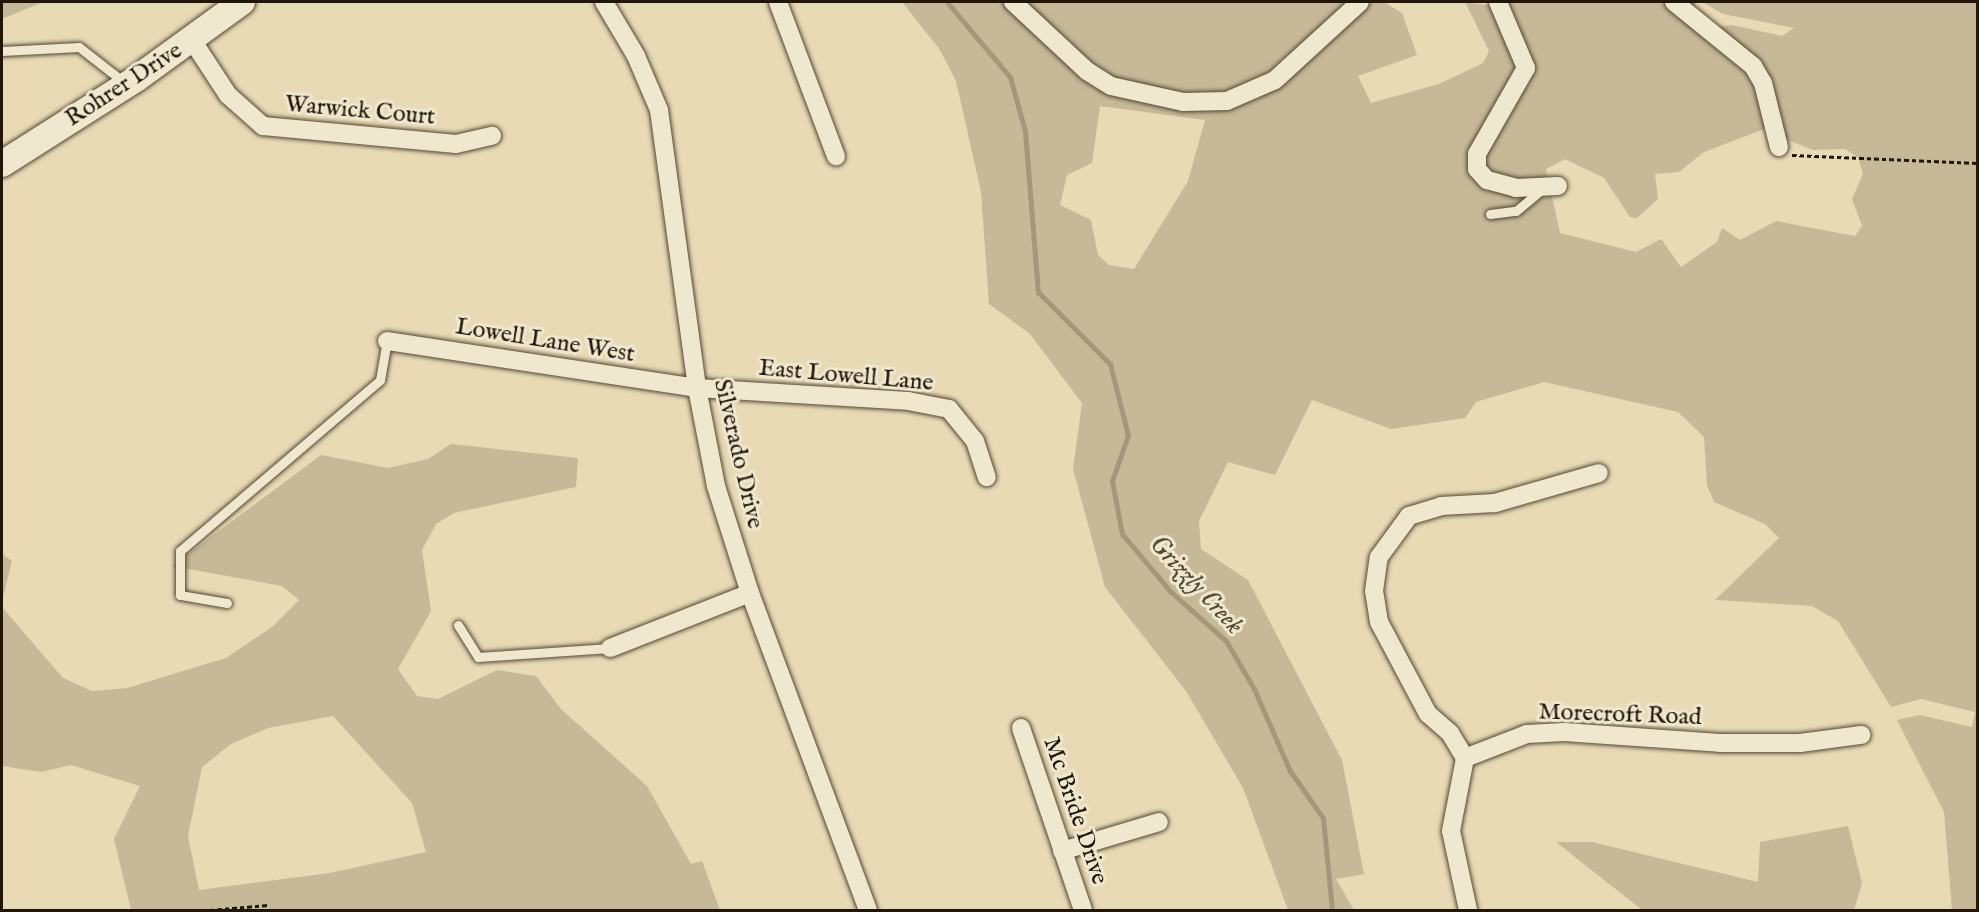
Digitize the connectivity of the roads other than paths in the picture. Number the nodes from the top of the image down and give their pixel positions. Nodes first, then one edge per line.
1 (242, 2) edge
2 (604, 2) edge
3 (778, 2) edge
4 (1013, 2) edge
5 (1360, 2) edge
6 (1498, 2) edge
7 (1674, 2) edge
8 (192, 40) junction
9 (2, 51) edge
10 (126, 85) junction
11 (492, 136) dead end
12 (1779, 147) road end
13 (837, 156) dead end
14 (2, 164) edge
15 (1551, 186) joint
16 (1491, 214) dead end
17 (387, 341) joint
18 (697, 388) junction
19 (1599, 473) dead end
20 (987, 477) dead end
21 (750, 593) junction
22 (227, 603) dead end
23 (458, 625) dead end
24 (610, 648) joint
25 (1021, 728) dead end
26 (1861, 735) dead end
27 (1465, 758) junction
28 (1159, 822) dead end
29 (1062, 851) junction
30 (868, 910) edge
31 (1083, 910) edge
32 (1467, 910) edge

1 - 8 street, Rohrer Drive
2 - 18 street, Silverado Drive
3 - 13 street
4 - 5 street
6 - 15 street
7 - 12 street
8 - 10 street, Rohrer Drive
8 - 11 street, Warwick Court
9 - 10 lane
10 - 14 street, Rohrer Drive
15 - 16 lane
17 - 18 street, Lowell Lane West
17 - 22 lane
18 - 20 street, East Lowell Lane
18 - 21 street, Silverado Drive
19 - 27 street
21 - 24 street
21 - 30 street, Silverado Drive
23 - 24 lane
25 - 29 street, Mc Bride Drive
26 - 27 street, Morecroft Road
27 - 32 street
28 - 29 street
29 - 31 street, Mc Bride Drive

